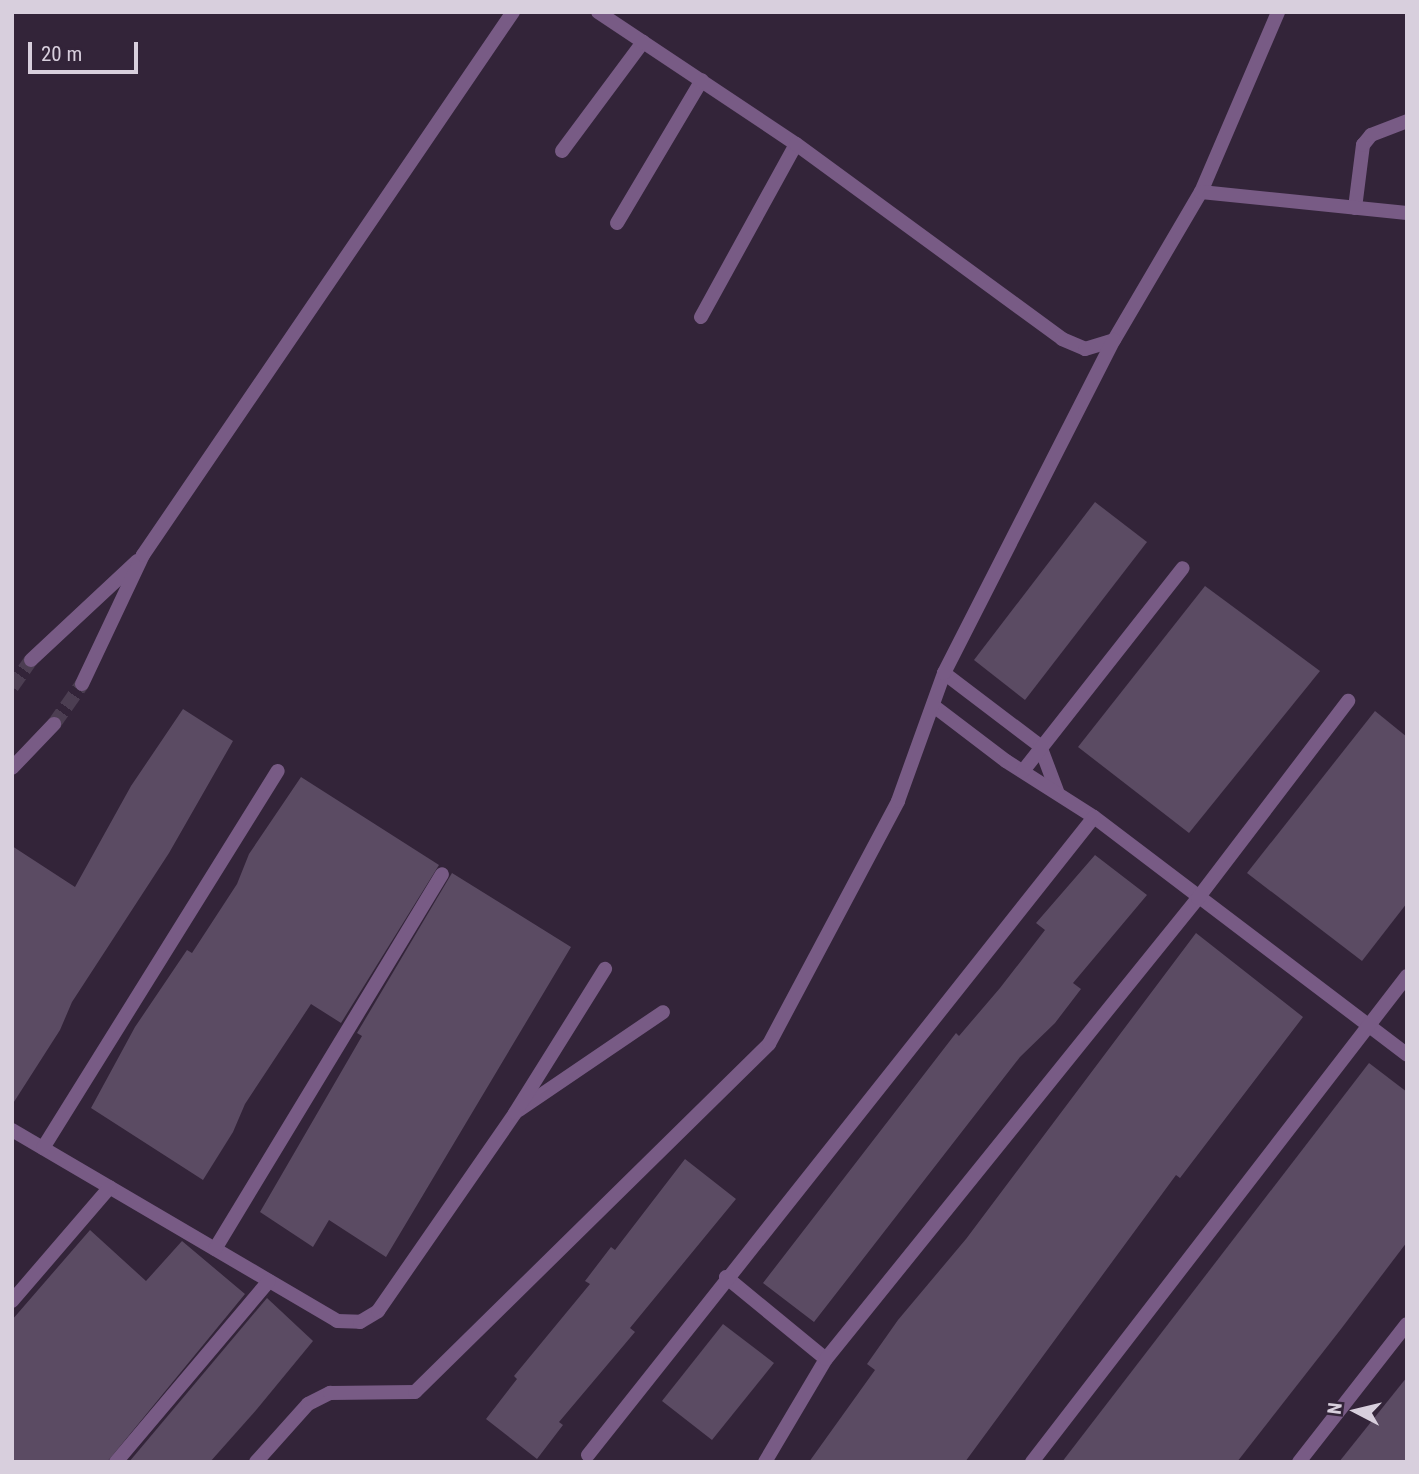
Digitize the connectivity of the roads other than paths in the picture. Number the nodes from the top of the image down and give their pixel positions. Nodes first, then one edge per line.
1 (513, 12) edge
2 (598, 12) edge
3 (1278, 12) edge
4 (643, 42) junction
5 (702, 80) junction
6 (1407, 121) edge
7 (796, 144) junction
8 (562, 150) dead end
9 (1201, 192) junction
10 (1355, 208) junction
11 (1407, 213) edge
12 (617, 223) dead end
13 (701, 317) dead end
14 (1114, 340) junction
15 (143, 555) junction
16 (1183, 568) dead end
17 (31, 660) tunnel mouth
18 (944, 674) junction
19 (82, 684) tunnel mouth
20 (1348, 701) dead end
21 (935, 707) junction
22 (54, 724) tunnel mouth
23 (1040, 746) junction
24 (12, 768) edge
25 (278, 771) dead end
26 (1023, 771) junction
27 (1057, 791) junction
28 (1094, 817) junction
29 (442, 874) dead end
30 (1198, 898) junction
31 (604, 969) dead end
32 (1407, 976) edge
33 (663, 1012) dead end
34 (1367, 1025) junction
35 (1407, 1055) edge
36 (515, 1113) junction
37 (12, 1130) edge
38 (43, 1148) junction
39 (110, 1187) junction
40 (215, 1249) junction
41 (726, 1277) junction
42 (270, 1281) junction
43 (12, 1301) edge
44 (1407, 1324) edge
45 (826, 1359) junction
46 (588, 1455) dead end
47 (116, 1462) edge
48 (256, 1462) edge
49 (765, 1462) edge
50 (1032, 1462) edge
51 (1299, 1462) edge

1 - 15 street
2 - 4 street
3 - 9 street
4 - 5 street
4 - 8 street
5 - 7 street
5 - 12 street
6 - 10 street
7 - 13 street
7 - 14 street
9 - 10 street
9 - 14 street
10 - 11 street
14 - 18 street
15 - 17 street
15 - 19 street
16 - 23 street
18 - 21 street
18 - 23 street
20 - 30 street
21 - 26 street
21 - 48 street
22 - 24 street
23 - 26 street
23 - 27 street
25 - 38 street
26 - 27 street
27 - 28 street
28 - 30 street
28 - 41 street
29 - 40 street
30 - 34 street
30 - 45 street
31 - 36 street
32 - 34 street
33 - 36 street
34 - 35 street
34 - 50 street
36 - 42 street
37 - 38 street
38 - 39 street
39 - 40 street
39 - 43 street
40 - 42 street
41 - 45 street
41 - 46 street
42 - 47 street
44 - 51 street
45 - 49 street

